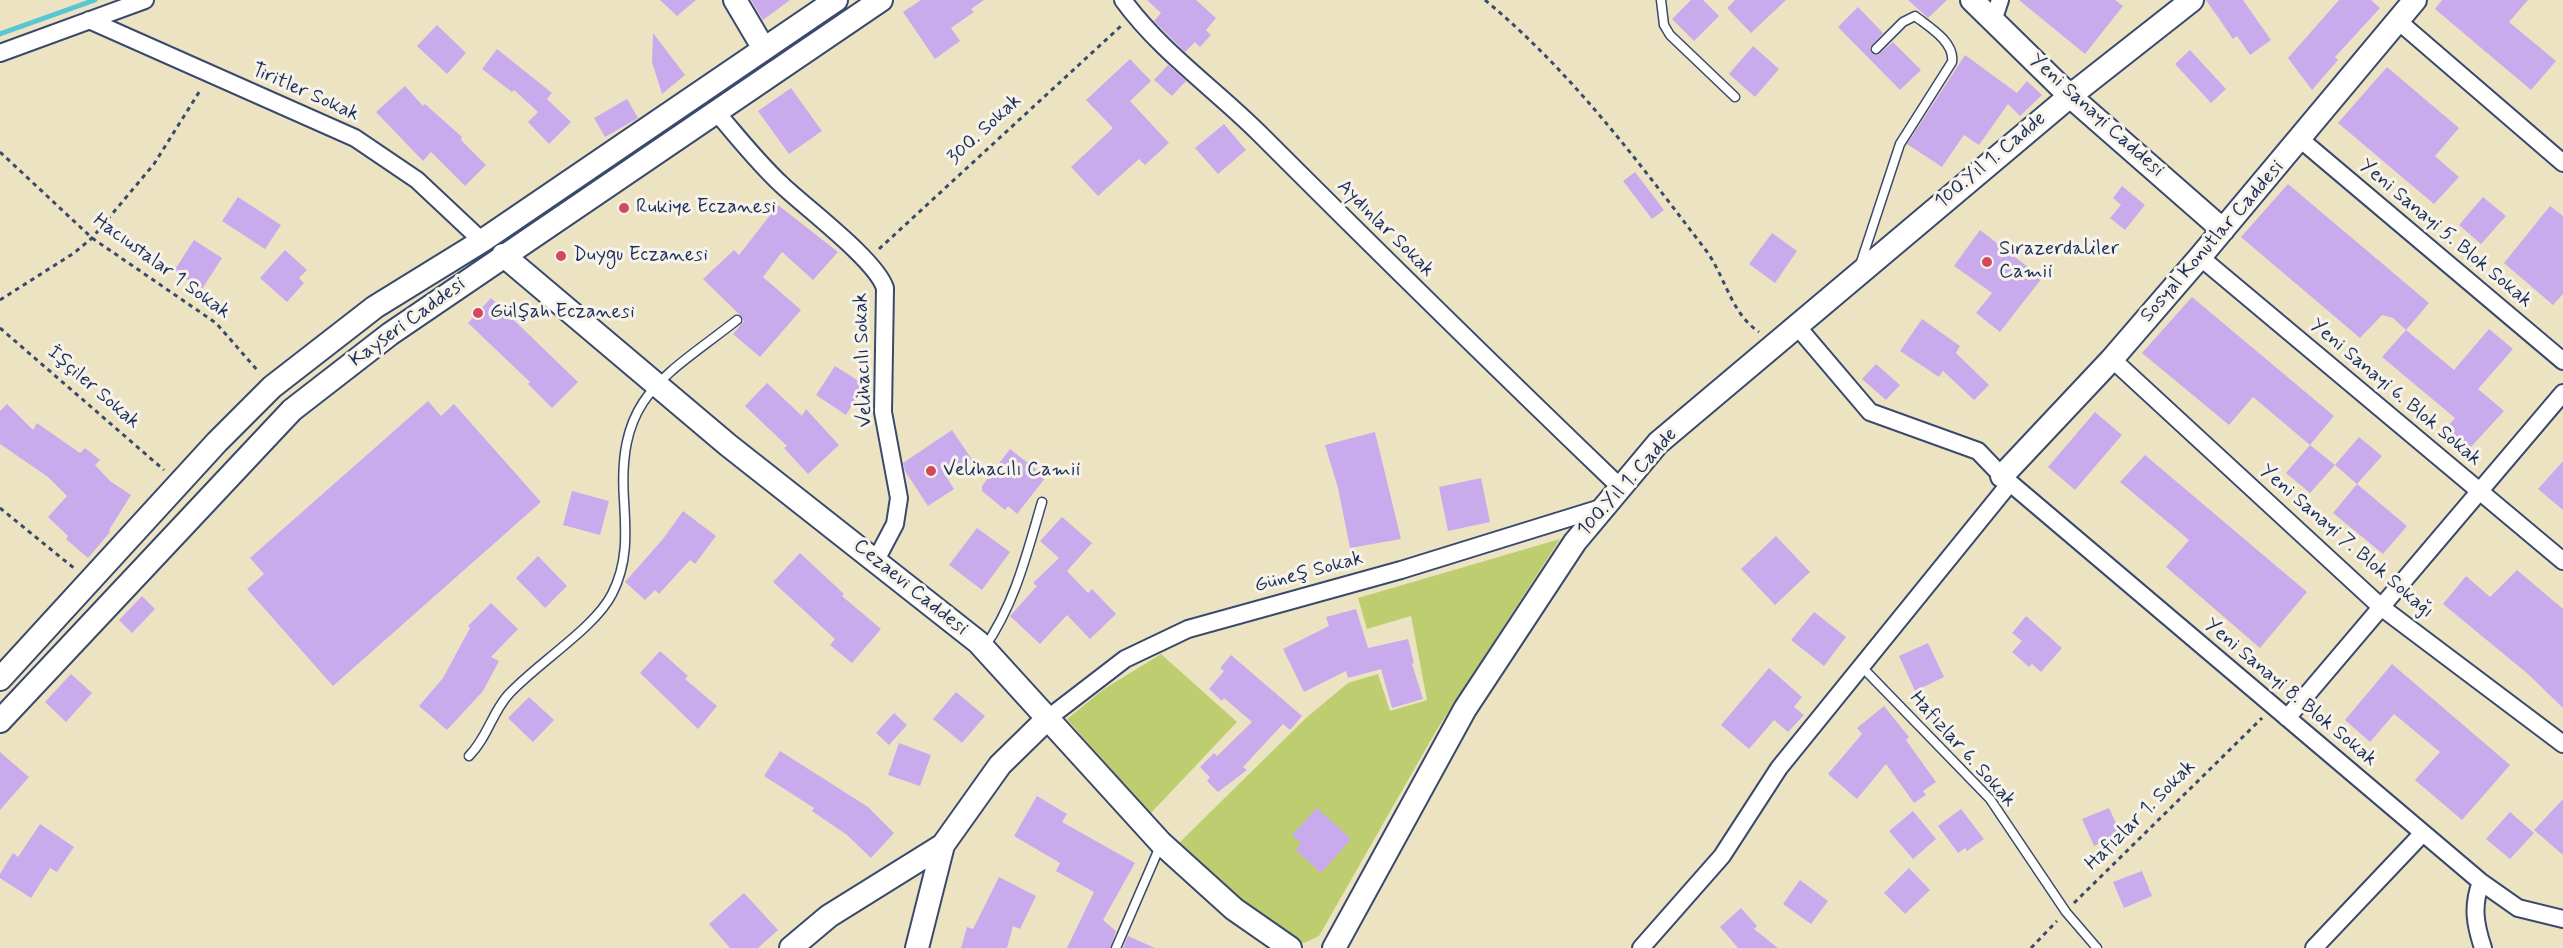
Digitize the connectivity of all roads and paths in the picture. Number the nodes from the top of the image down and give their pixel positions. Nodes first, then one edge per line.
1 (145, 0) edge
2 (735, 0) edge
3 (836, 0) edge
4 (881, 0) edge
5 (1123, 0) edge
6 (1485, 0) edge
7 (1661, 0) edge
8 (1972, 0) edge
9 (2192, 0) edge
10 (2415, 0) edge
11 (1996, 10) edge
12 (89, 20) junction
13 (2397, 20) junction
14 (1125, 22) dead end
15 (764, 49) junction
16 (1876, 49) dead end
17 (0, 53) edge
18 (209, 75) junction
19 (2070, 96) junction
20 (1735, 97) dead end
21 (717, 113) junction
22 (2300, 139) junction
23 (0, 152) edge
24 (2563, 163) edge
25 (2223, 230) junction
26 (92, 238) junction
27 (482, 240) junction
28 (502, 255) junction
29 (2200, 257) junction
30 (866, 260) junction
31 (1857, 274) junction
32 (0, 300) edge
33 (737, 321) dead end
34 (1796, 325) junction
35 (0, 328) edge
36 (1776, 342) junction
37 (2112, 358) junction
38 (2563, 361) edge
39 (657, 383) junction
40 (272, 387) junction
41 (2563, 393) edge
42 (165, 471) dead end
43 (2006, 480) junction
44 (1620, 487) junction
45 (2480, 492) junction
46 (1042, 502) dead end
47 (0, 508) edge
48 (1601, 508) junction
49 (876, 560) junction
50 (2563, 561) edge
51 (90, 581) junction
52 (2381, 607) junction
53 (984, 648) junction
54 (1861, 666) junction
55 (0, 679) edge
56 (2274, 707) junction
57 (2287, 718) junction
58 (1047, 719) junction
59 (0, 721) edge
60 (2563, 744) edge
61 (469, 756) dead end
62 (2423, 833) junction
63 (1161, 843) junction
64 (943, 845) junction
65 (2481, 882) junction
66 (2066, 912) junction
67 (2563, 919) edge
68 (791, 948) edge
69 (917, 948) edge
70 (1116, 948) edge
71 (1290, 948) edge
72 (1334, 948) edge
73 (1641, 948) edge
74 (2031, 948) edge
75 (2097, 948) edge
76 (2314, 948) edge
77 (2483, 948) edge

1 - 12 street
2 - 15 street
3 - 15 street, Kayseri Caddesi
4 - 21 street, Kayseri Caddesi
5 - 44 street, Aydınlar Sokak
6 - 36 path
7 - 20 lane
8 - 11 street, Yeni Sanayi Caddesi
9 - 19 street, 100.Yıl 1. Cadde
10 - 13 street, Sosyal Konutlar Caddesi
11 - 19 street, Yeni Sanayi Caddesi
12 - 17 street
12 - 18 street, Tiritler Sokak
13 - 22 street, Sosyal Konutlar Caddesi
13 - 24 street
14 - 30 path, 300. Sokak
15 - 27 street, Kayseri Caddesi
16 - 31 lane
18 - 26 path
18 - 27 street, Tiritler Sokak
19 - 25 street, Yeni Sanayi Caddesi
19 - 31 street, 100.Yıl 1. Cadde
21 - 28 street, Kayseri Caddesi
21 - 30 street, Velihacılı Sokak
22 - 25 street, Sosyal Konutlar Caddesi
22 - 38 street, Yeni Sanayi 5. Blok Sokak
23 - 26 path, Hacıustalar 1 Sokak
25 - 29 street, Sosyal Konutlar Caddesi
26 - 32 path
26 - 40 path, Hacıustalar 1 Sokak
27 - 40 street, Kayseri Caddesi
28 - 39 street, Cezaevi Caddesi
28 - 59 street, Kayseri Caddesi
29 - 37 street, Sosyal Konutlar Caddesi
29 - 45 street, Yeni Sanayi 6. Blok Sokak
30 - 49 street, Velihacılı Sokak
31 - 34 street, 100.Yıl 1. Cadde
33 - 39 lane
34 - 36 street, 100.Yıl 1. Cadde
34 - 43 street, Yeni Sanayi 8. Blok Sokak
35 - 42 path, İşçiler Sokak
36 - 44 street, 100.Yıl 1. Cadde
37 - 43 street, Sosyal Konutlar Caddesi
37 - 52 street, Yeni Sanayi 7. Blok Sokağı
39 - 49 street, Cezaevi Caddesi
39 - 61 lane
40 - 51 street, Kayseri Caddesi
41 - 45 street
43 - 54 street
43 - 56 street, Yeni Sanayi 8. Blok Sokak
44 - 48 street, 100.Yıl 1. Cadde
45 - 50 street, Yeni Sanayi 6. Blok Sokak
45 - 52 street
46 - 53 lane
47 - 51 path
48 - 58 street, Güneş Sokak
48 - 72 street, 100.Yıl 1. Cadde
49 - 53 street, Cezaevi Caddesi
51 - 55 street, Kayseri Caddesi
52 - 57 street
52 - 60 street, Yeni Sanayi 7. Blok Sokağı
53 - 58 street, Cezaevi Caddesi
54 - 66 lane, Hafızlar 6. Sokak
54 - 73 street
56 - 57 street, Yeni Sanayi 8. Blok Sokak
56 - 66 path, Hafızlar 1. Sokak
57 - 62 street, Yeni Sanayi 8. Blok Sokak
58 - 63 street, Cezaevi Caddesi
58 - 64 street
62 - 65 street, Yeni Sanayi 8. Blok Sokak
62 - 76 street
63 - 70 lane
63 - 71 street, Cezaevi Caddesi
64 - 68 street
64 - 69 street
65 - 67 street, Yeni Sanayi 8. Blok Sokak
65 - 77 street
66 - 74 path, Hafızlar 1. Sokak
66 - 75 lane, Hafızlar 6. Sokak

